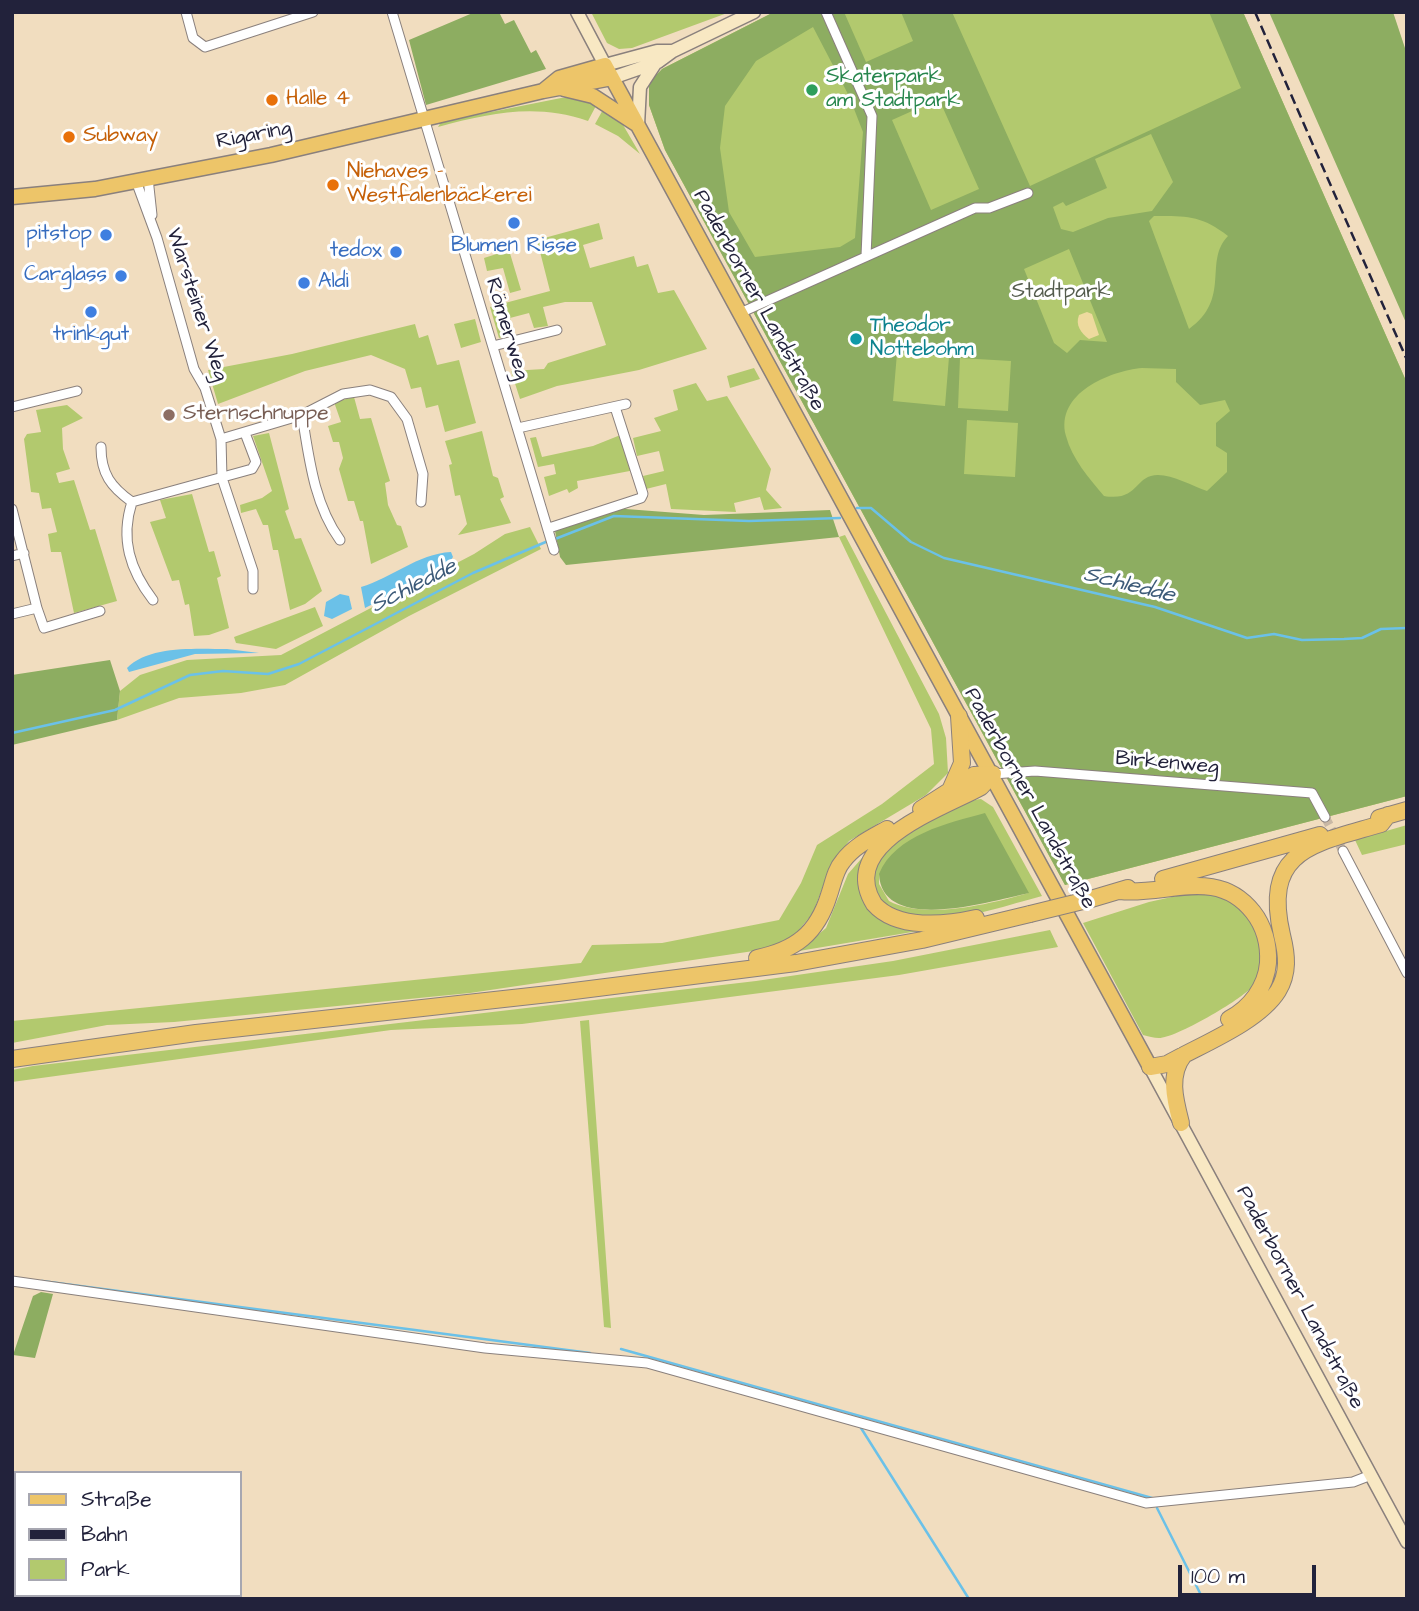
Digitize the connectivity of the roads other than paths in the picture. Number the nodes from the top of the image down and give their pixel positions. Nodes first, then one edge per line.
1 (186, 12) edge
2 (313, 12) edge
3 (392, 12) edge
4 (577, 12) edge
5 (754, 12) edge
6 (826, 12) edge
7 (673, 51) junction
8 (658, 62) junction
9 (609, 72) junction
10 (562, 89) junction
11 (543, 91) junction
12 (426, 119) junction
13 (638, 125) junction
14 (142, 180) junction
15 (1028, 193) dead end
16 (12, 197) edge
17 (866, 256) junction
18 (740, 313) junction
19 (557, 330) dead end
20 (493, 346) junction
21 (77, 391) dead end
22 (626, 404) dead end
23 (12, 407) edge
24 (615, 407) junction
25 (302, 415) junction
26 (519, 428) junction
27 (245, 433) junction
28 (221, 439) junction
29 (101, 447) dead end
30 (222, 478) junction
31 (132, 502) junction
32 (421, 502) dead end
33 (12, 509) edge
34 (549, 528) junction
35 (340, 540) dead end
36 (554, 550) dead end
37 (24, 553) junction
38 (12, 556) edge
39 (253, 589) dead end
40 (153, 600) dead end
41 (37, 608) junction
42 (100, 611) dead end
43 (12, 614) edge
44 (959, 716) junction
45 (993, 774) junction
46 (950, 790) junction
47 (1407, 810) edge
48 (1388, 816) junction
49 (1325, 817) tunnel mouth
50 (1343, 851) tunnel mouth
51 (1120, 891) junction
52 (1023, 916) junction
53 (735, 971) junction
54 (1407, 973) edge
55 (1185, 1054) junction
56 (12, 1059) edge
57 (1150, 1067) junction
58 (1181, 1123) junction
59 (12, 1281) edge
60 (1371, 1475) junction
61 (1407, 1542) edge

1 - 2 street
3 - 12 street, Römerweg
4 - 9 main road
5 - 7 main road
6 - 17 street
7 - 8 main road
7 - 9 main road
8 - 9 main road
8 - 13 main road
9 - 10 main road, Rigaring
9 - 11 main road, Rigaring
9 - 13 main road, Paderborner Landstraße
10 - 11 main road, Rigaring
10 - 13 main road
11 - 12 main road, Rigaring
12 - 14 main road, Rigaring
12 - 20 street, Römerweg
13 - 18 main road, Paderborner Landstraße
14 - 16 main road, Rigaring
14 - 28 street, Warsteiner Weg
15 - 17 street
17 - 18 street
18 - 44 main road, Paderborner Landstraße
19 - 20 street
20 - 26 street, Römerweg
21 - 23 street
22 - 24 street
24 - 26 street
24 - 34 street
25 - 27 street
25 - 32 street
25 - 35 street
26 - 34 street, Römerweg
27 - 28 street
27 - 30 street
28 - 30 street, Warsteiner Weg
29 - 31 street
30 - 31 street
30 - 39 street, Warsteiner Weg
31 - 40 street
33 - 37 street
34 - 36 street, Römerweg
37 - 38 street
37 - 41 street
41 - 42 street
41 - 43 street
44 - 45 main road, Paderborner Landstraße
44 - 46 highway
45 - 46 highway
45 - 49 street, Birkenweg
45 - 52 highway
45 - 57 main road, Paderborner Landstraße
46 - 53 highway
47 - 48 highway
48 - 51 highway
48 - 55 highway
50 - 54 street
51 - 52 highway, bridge
51 - 57 highway
52 - 53 highway
53 - 56 highway
55 - 57 highway
55 - 58 highway
57 - 58 main road, Paderborner Landstraße
58 - 60 main road, Paderborner Landstraße
59 - 60 street
60 - 61 main road, Paderborner Landstraße

